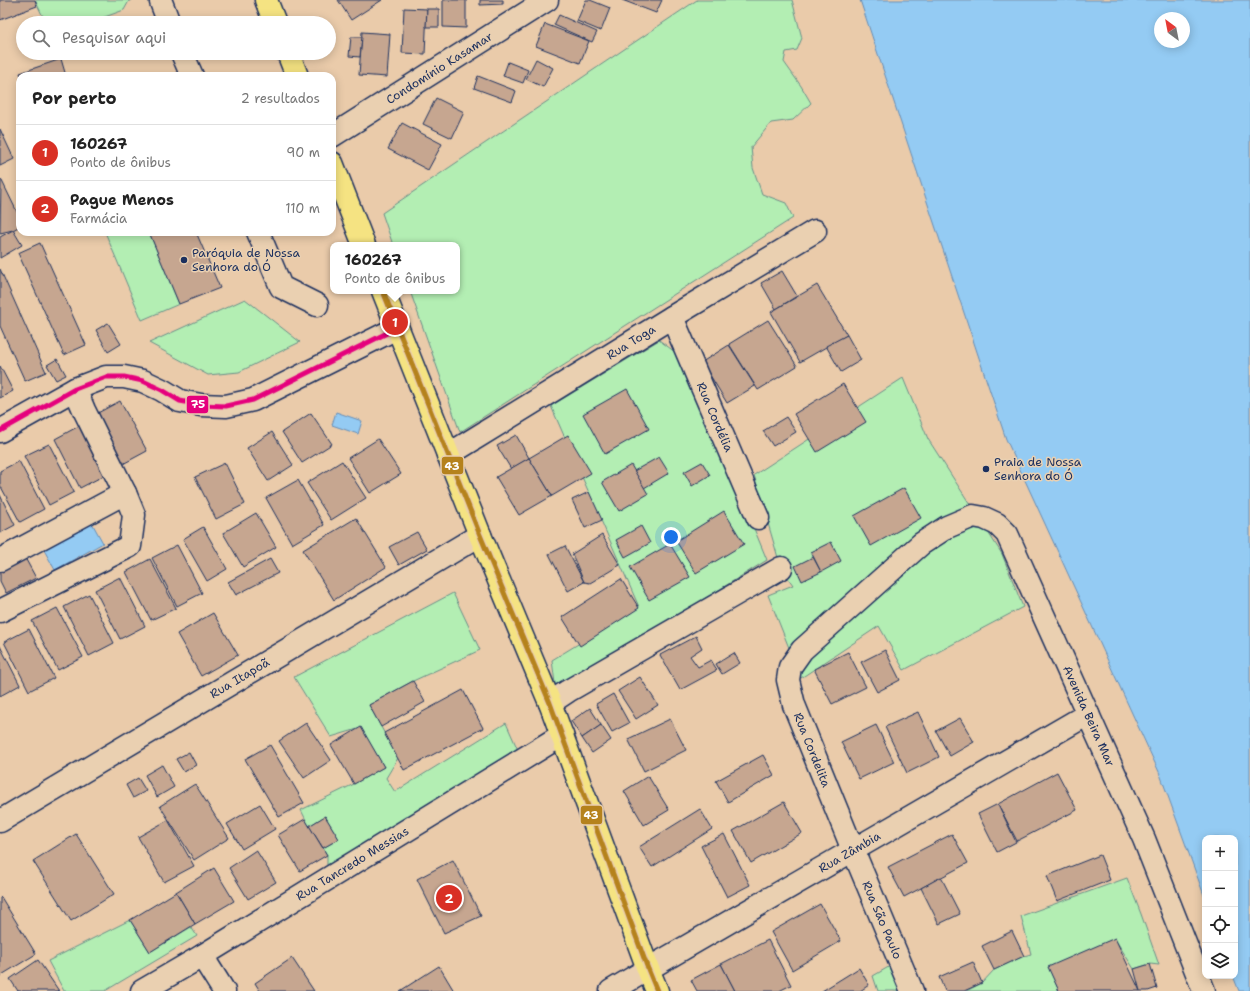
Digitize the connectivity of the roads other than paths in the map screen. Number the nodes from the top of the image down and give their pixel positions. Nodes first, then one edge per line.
1 (266, 0) edge
2 (547, 0) edge
3 (160, 2) dead end
4 (167, 16) edge
5 (272, 16) edge
6 (185, 60) edge
7 (291, 60) edge
8 (190, 72) edge
9 (295, 72) edge
10 (336, 134) edge
11 (336, 173) edge
12 (815, 231) dead end
13 (260, 236) edge
14 (363, 242) edge
15 (384, 294) edge
16 (317, 305) dead end
17 (672, 317) junction
18 (398, 328) junction
19 (76, 388) junction
20 (0, 430) edge
21 (448, 455) junction
22 (125, 493) junction
23 (758, 518) dead end
24 (480, 535) junction
25 (0, 560) edge
26 (781, 568) dead end
27 (0, 611) edge
28 (802, 650) joint
29 (550, 703) junction
30 (1088, 714) junction
31 (562, 734) junction
32 (0, 821) edge
33 (853, 850) junction
34 (202, 956) junction
35 (648, 969) junction
36 (142, 991) edge
37 (224, 991) edge
38 (611, 991) edge
39 (658, 991) edge
40 (912, 991) edge
41 (1204, 991) edge

1 - 5 main road
2 - 10 street, Condomínio Kasamar
3 - 4 street
6 - 8 street
7 - 9 main road
11 - 14 main road
12 - 17 street, Rua Toga
13 - 16 street
15 - 18 main road
17 - 21 street, Rua Toga
17 - 23 street, Rua Cordélia
18 - 19 street
18 - 21 main road
19 - 20 street
19 - 22 street
21 - 24 main road
22 - 25 street
22 - 27 street
24 - 29 main road
24 - 32 street, Rua Itapoã
26 - 29 street
28 - 30 street, Avenida Beira Mar
28 - 33 street, Rua Cordelita
29 - 31 main road
30 - 33 street, Rua Zâmbia
30 - 41 street, Avenida Beira Mar
31 - 34 street, Rua Tancredo Messias
31 - 35 main road
33 - 35 street, Rua Zâmbia
33 - 40 street, Rua São Paulo
34 - 36 street, Rua Tancredo Messias
34 - 37 street
35 - 38 street, Rua Zâmbia
35 - 39 main road

